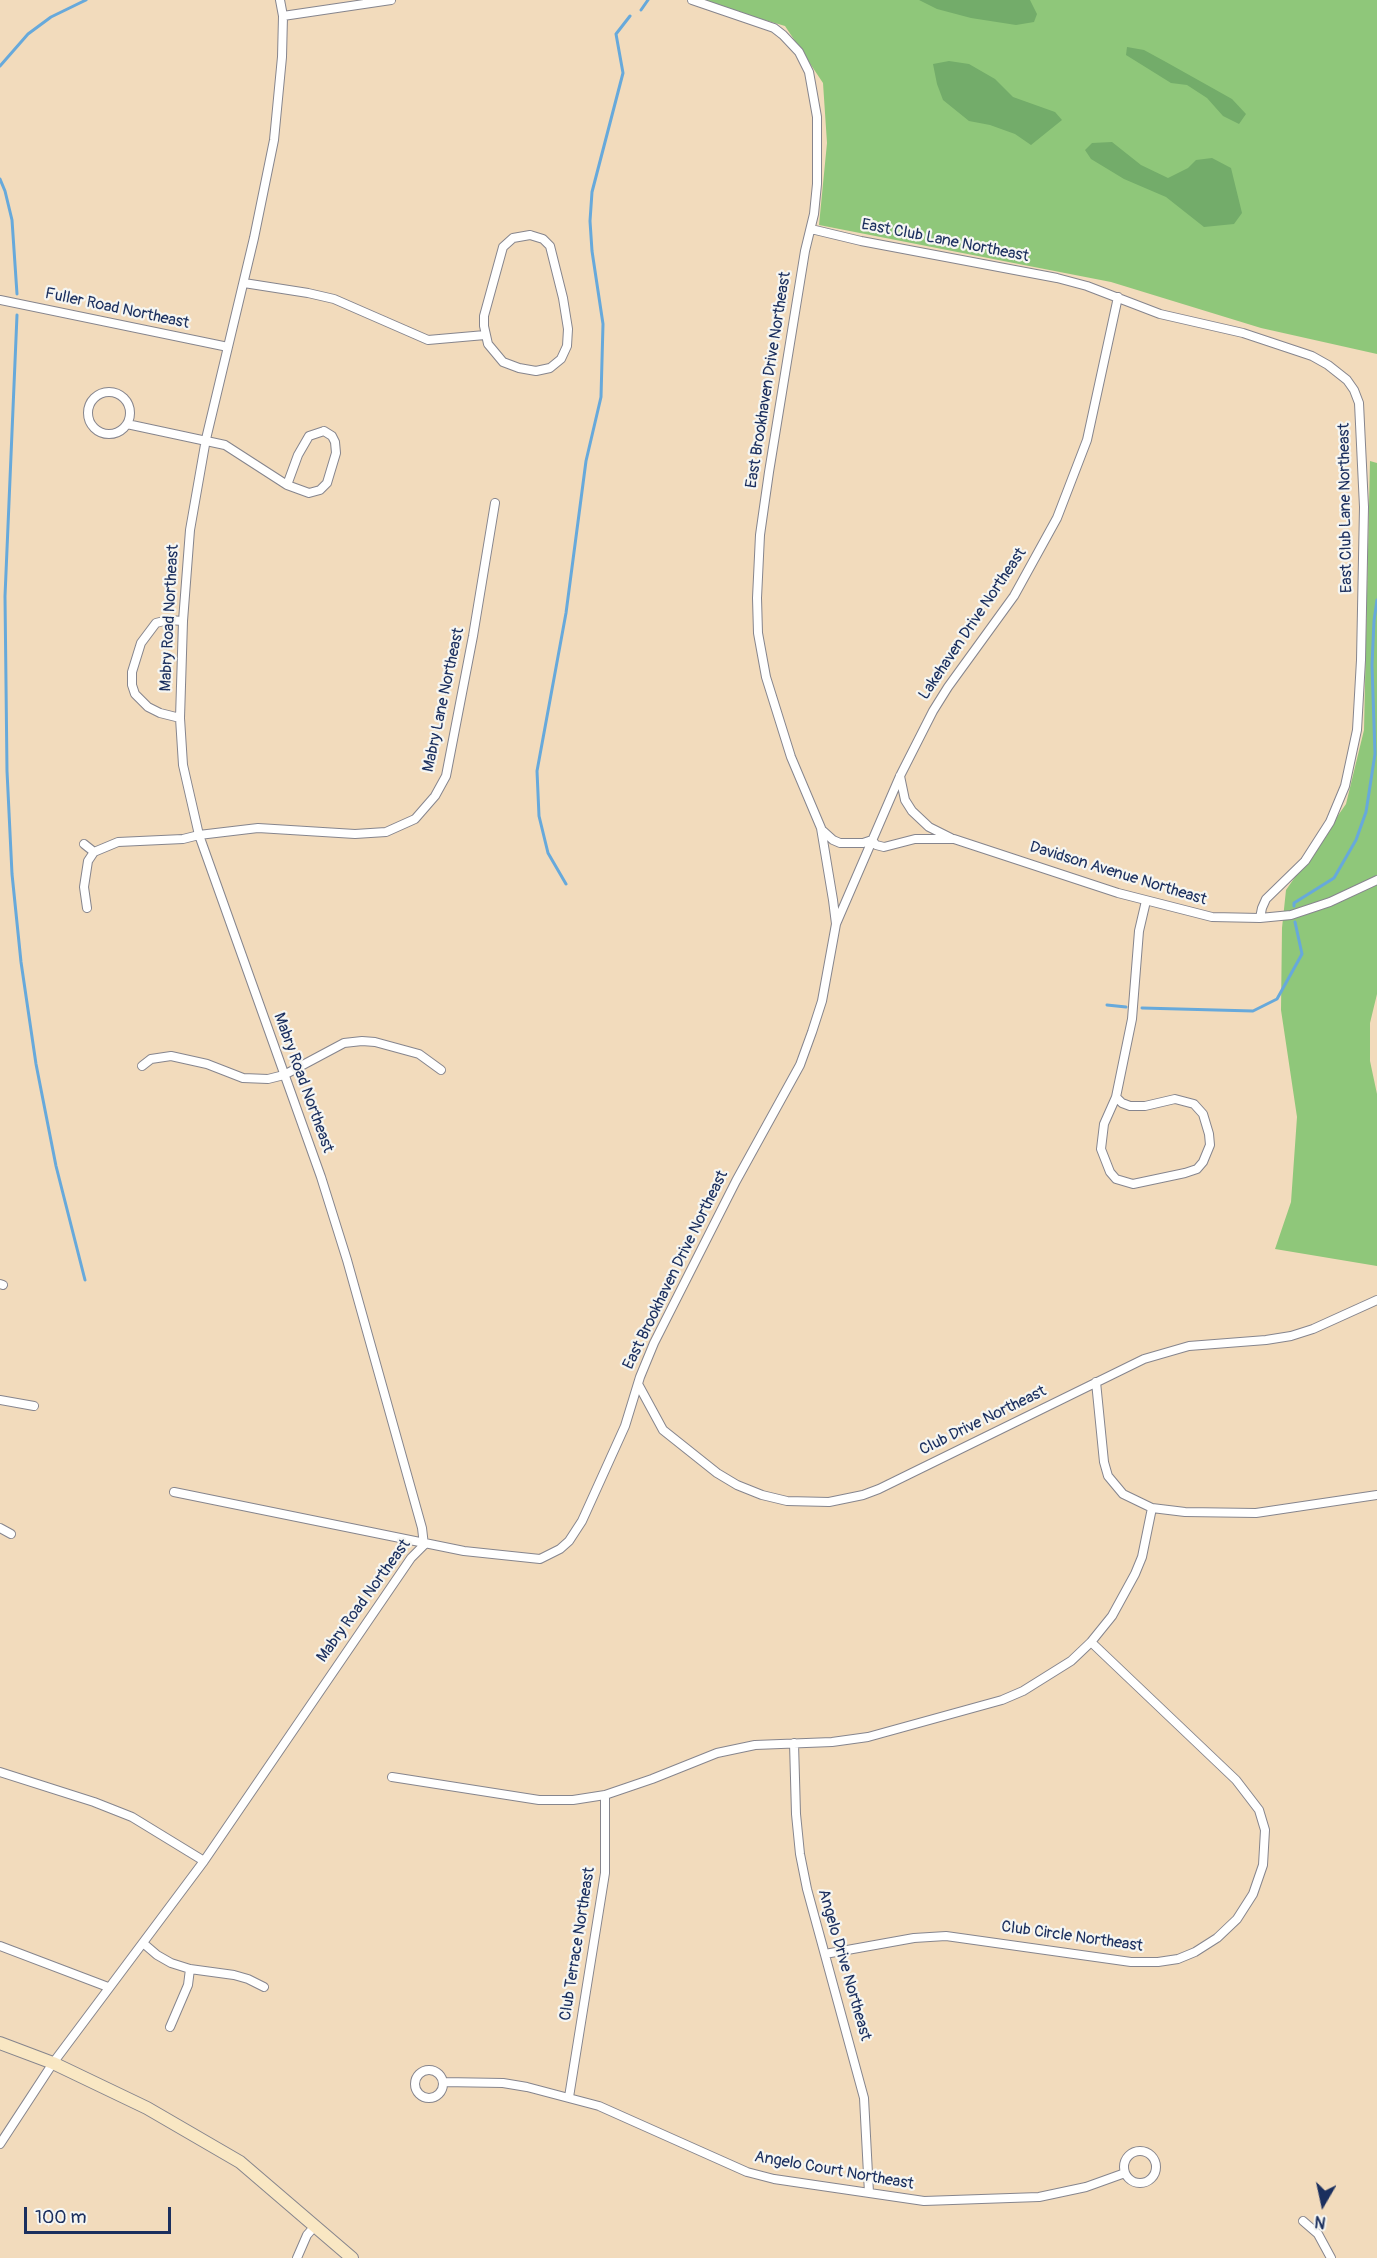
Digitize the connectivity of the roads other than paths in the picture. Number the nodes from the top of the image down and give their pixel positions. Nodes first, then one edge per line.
1 (280, 0) edge
2 (391, 0) edge
3 (692, 0) edge
4 (283, 16) junction
5 (811, 229) junction
6 (244, 283) junction
7 (1118, 297) junction
8 (0, 300) edge
9 (485, 335) junction
10 (228, 347) junction
11 (127, 424) junction
12 (206, 440) junction
13 (287, 485) junction
14 (495, 503) dead end
15 (183, 621) junction
16 (180, 718) junction
17 (900, 776) junction
18 (821, 828) junction
19 (199, 835) junction
20 (954, 839) junction
21 (872, 840) junction
22 (84, 844) dead end
23 (884, 847) junction
24 (94, 852) junction
25 (865, 859) junction
26 (1377, 880) edge
27 (1146, 901) junction
28 (87, 908) dead end
29 (1260, 918) junction
30 (836, 924) junction
31 (142, 1066) dead end
32 (441, 1070) dead end
33 (284, 1075) junction
34 (1116, 1097) junction
35 (1377, 1300) edge
36 (1096, 1382) junction
37 (638, 1384) junction
38 (0, 1401) edge
39 (34, 1406) dead end
40 (174, 1492) dead end
41 (1377, 1495) edge
42 (1152, 1508) junction
43 (0, 1528) edge
44 (11, 1534) dead end
45 (420, 1544) junction
46 (1091, 1642) junction
47 (794, 1743) junction
48 (0, 1772) edge
49 (392, 1777) dead end
50 (605, 1795) junction
51 (204, 1861) junction
52 (143, 1943) junction
53 (0, 1946) edge
54 (825, 1954) junction
55 (190, 1969) junction
56 (108, 1987) junction
57 (264, 1987) dead end
58 (170, 2027) dead end
59 (0, 2043) edge
60 (53, 2063) junction
61 (443, 2082) dead end
62 (568, 2097) junction
63 (0, 2144) edge
64 (1125, 2173) dead end
65 (869, 2193) junction
66 (1303, 2221) dead end
67 (315, 2226) junction
68 (297, 2258) edge
69 (352, 2258) edge
70 (1331, 2258) edge

1 - 4 street, Mabry Road Northeast
2 - 4 street
3 - 5 street, East Brookhaven Drive Northeast
4 - 6 street, Mabry Road Northeast
5 - 7 street, East Club Lane Northeast
5 - 18 street, East Brookhaven Drive Northeast
6 - 9 street
6 - 10 street, Mabry Road Northeast
7 - 17 street, Lakehaven Drive Northeast
7 - 29 street, East Club Lane Northeast
8 - 10 street, Fuller Road Northeast
9 - 9 street
10 - 12 street, Mabry Road Northeast
11 - 11 street
11 - 12 street
12 - 13 street
12 - 15 street, Mabry Road Northeast
13 - 13 street
14 - 19 street, Mabry Lane Northeast
15 - 16 street, Mabry Road Northeast
15 - 16 street
16 - 19 street, Mabry Road Northeast
17 - 20 street, Davidson Avenue Northeast
17 - 21 street, Lakehaven Drive Northeast
18 - 21 street
18 - 30 street, East Brookhaven Drive Northeast
19 - 24 street, Mabry Lane Northeast
19 - 33 street, Mabry Road Northeast
20 - 23 street, Davidson Avenue Northeast
20 - 27 street, Davidson Avenue Northeast
21 - 23 street
21 - 25 street, Lakehaven Drive Northeast
22 - 24 street
23 - 25 street, Davidson Avenue Northeast
24 - 28 street
25 - 30 street, Lakehaven Drive Northeast
26 - 29 street, Davidson Avenue Northeast
27 - 29 street, Davidson Avenue Northeast
27 - 34 street
30 - 37 street, East Brookhaven Drive Northeast
31 - 33 street
32 - 33 street
33 - 45 street, Mabry Road Northeast
34 - 34 street
35 - 36 street, Club Drive Northeast
36 - 37 street, Club Drive Northeast
36 - 42 street
37 - 45 street, East Brookhaven Drive Northeast
38 - 39 street
40 - 45 street, East Brookhaven Drive Northeast
41 - 42 street
42 - 46 street
43 - 44 street
45 - 51 street, Mabry Road Northeast
46 - 47 street
46 - 54 street, Club Circle Northeast
47 - 50 street
47 - 54 street, Angelo Drive Northeast
48 - 51 street
49 - 50 street
50 - 62 street, Club Terrace Northeast
51 - 52 street, Mabry Road Northeast
52 - 55 street
52 - 56 street, Mabry Road Northeast
53 - 56 street
54 - 65 street, Angelo Drive Northeast
55 - 57 street
55 - 58 street
56 - 60 street, Mabry Road Northeast
59 - 60 street
60 - 63 street, Mabry Road Northeast
60 - 67 street
61 - 62 street, Angelo Court Northeast
62 - 65 street, Angelo Court Northeast
64 - 65 street, Angelo Court Northeast
66 - 70 street
67 - 68 street
67 - 69 street

